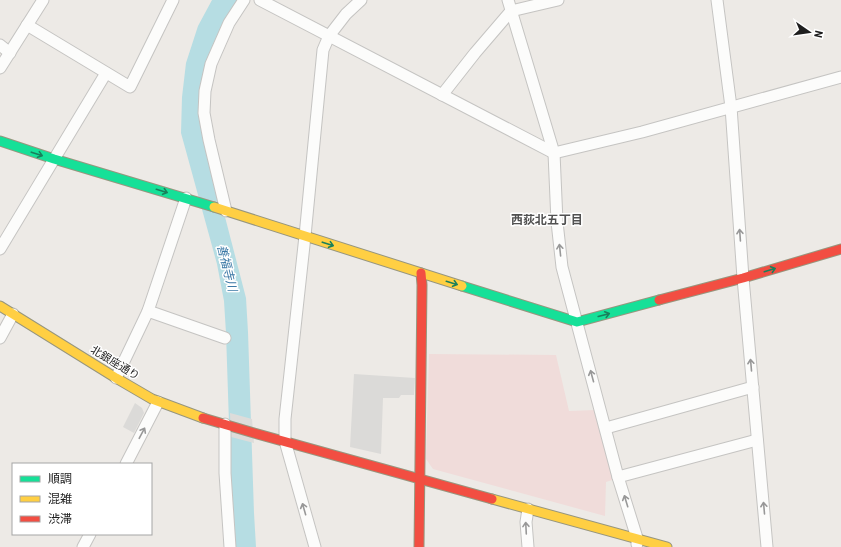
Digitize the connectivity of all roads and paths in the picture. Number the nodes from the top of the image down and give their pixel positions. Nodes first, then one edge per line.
1 (43, 0) edge
2 (173, 0) edge
3 (244, 0) edge
4 (260, 0) edge
5 (361, 0) edge
6 (558, 0) edge
7 (717, 0) edge
8 (510, 5) edge
9 (27, 25) junction
10 (329, 36) junction
11 (0, 45) edge
12 (10, 53) junction
13 (0, 68) edge
14 (106, 73) junction
15 (841, 77) edge
16 (442, 95) junction
17 (731, 107) junction
18 (0, 141) edge
19 (554, 153) junction
20 (54, 159) junction
21 (186, 198) junction
22 (224, 210) junction
23 (305, 236) junction
24 (0, 249) edge
25 (841, 249) edge
26 (421, 274) junction
27 (743, 278) junction
28 (0, 306) edge
29 (148, 311) junction
30 (13, 314) junction
31 (577, 322) junction
32 (0, 338) edge
33 (225, 338) dead end
34 (116, 378) junction
35 (753, 387) junction
36 (158, 402) junction
37 (227, 425) junction
38 (606, 428) junction
39 (757, 440) junction
40 (285, 441) junction
41 (127, 463) edge
42 (618, 477) junction
43 (420, 478) junction
44 (528, 509) junction
45 (89, 535) edge
46 (637, 543) edge
47 (83, 547) edge
48 (230, 547) edge
49 (315, 547) edge
50 (419, 547) edge
51 (528, 547) edge
52 (667, 547) edge
53 (767, 547) edge

1 - 9 street
2 - 14 street
3 - 22 street
4 - 10 street
5 - 10 street
6 - 8 street
7 - 17 street
8 - 16 street
8 - 19 street
9 - 12 street
9 - 14 street
10 - 16 street
10 - 23 street
11 - 12 street
12 - 13 street
14 - 20 street
15 - 17 street
16 - 19 street
17 - 19 street
27 -> 17 street
18 -> 20 street
31 -> 19 street
20 -> 21 street
20 - 24 street
21 - 22 street
21 - 29 street
22 - 23 street
23 -> 26 street
23 - 40 street
27 -> 25 street
26 -> 31 street
26 - 43 street
31 -> 27 street
35 -> 27 street
28 - 30 street, 北銀座通り
29 - 33 street
29 - 34 street
30 - 32 street
30 - 34 street, 北銀座通り
38 -> 31 street
34 - 36 street, 北銀座通り
35 - 38 street
35 - 39 street
36 - 37 street, 北銀座通り
41 -> 36 street
37 - 40 street, 北銀座通り
37 - 48 street
38 - 42 street
39 - 42 street
53 -> 39 street
40 - 43 street, 北銀座通り
49 -> 40 street
46 -> 42 street
43 - 44 street, 北銀座通り
43 - 50 street
44 - 46 street, 北銀座通り
51 -> 44 street
45 - 47 street
46 - 52 street, 北銀座通り

